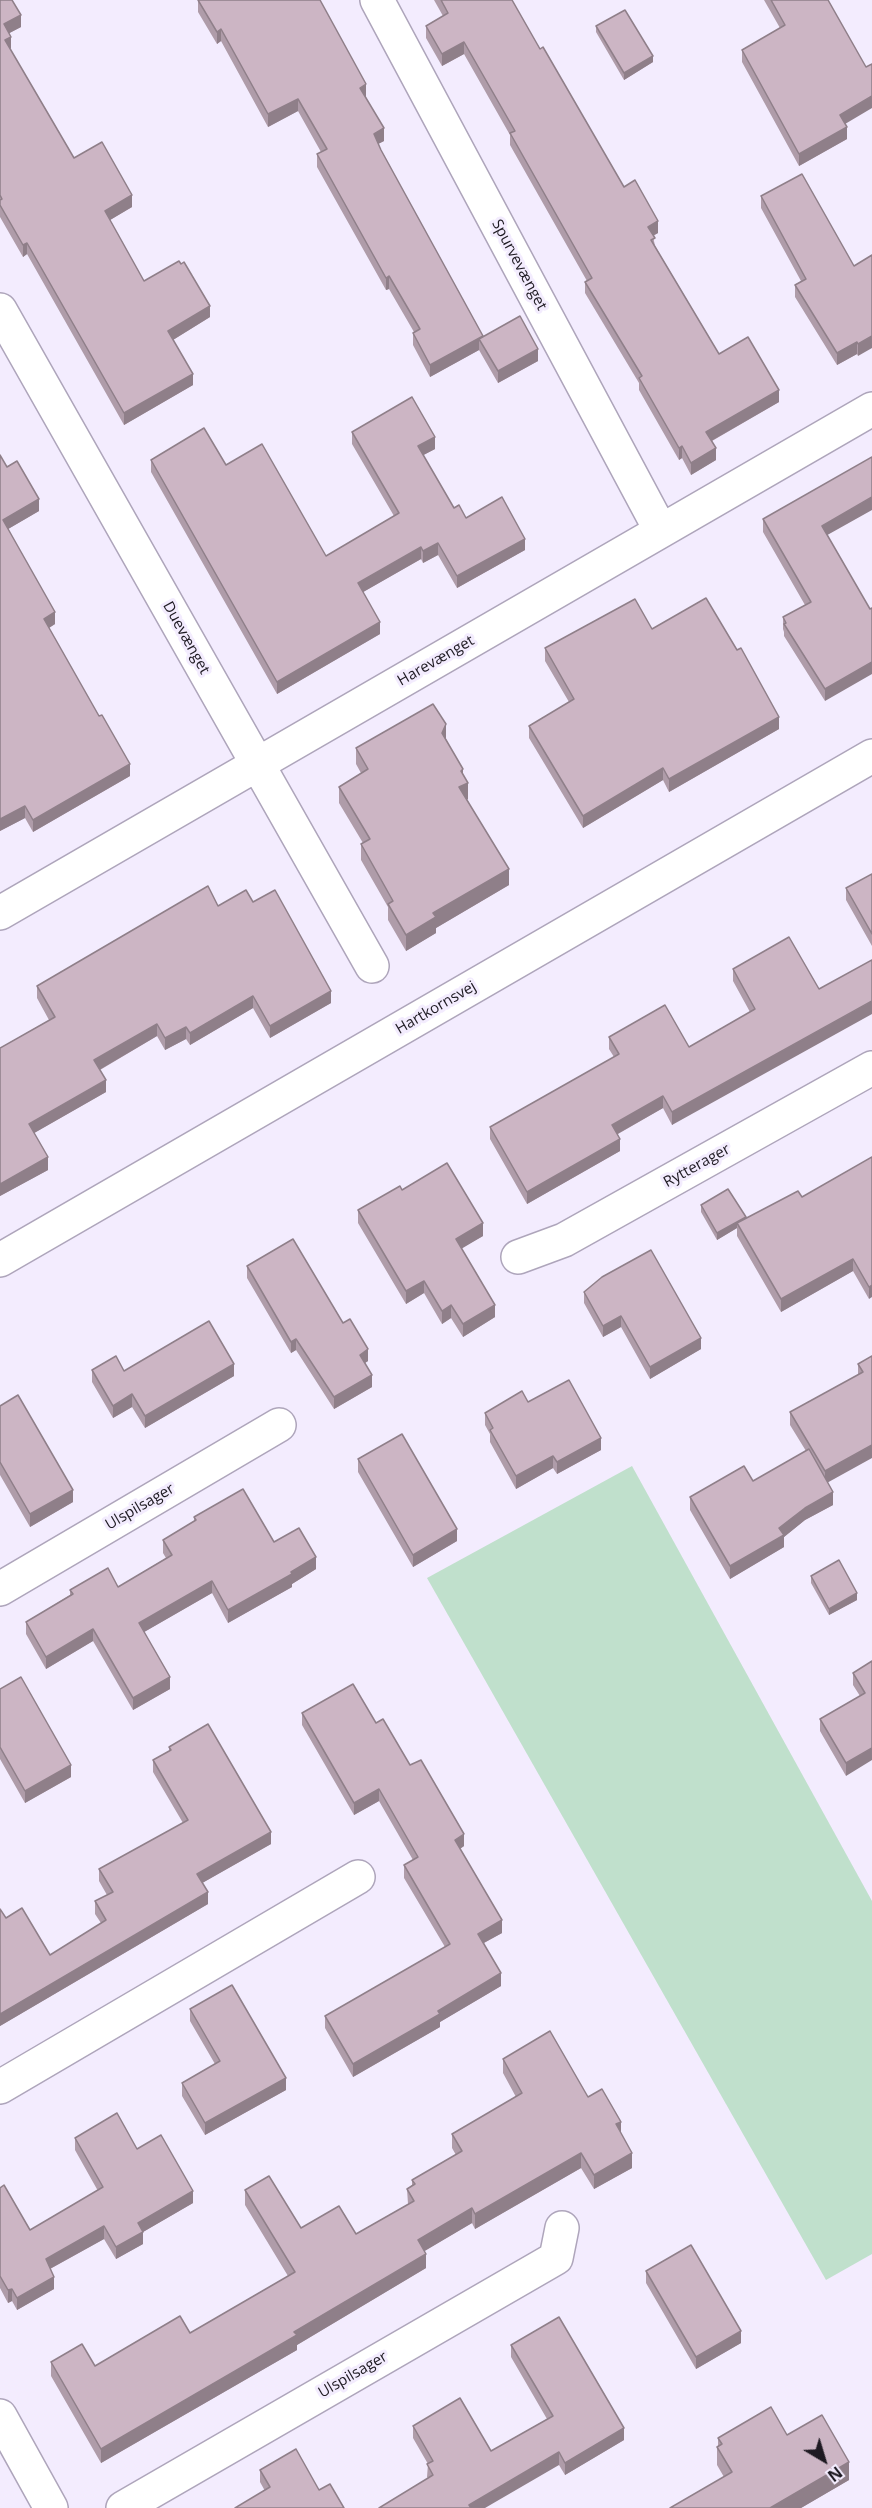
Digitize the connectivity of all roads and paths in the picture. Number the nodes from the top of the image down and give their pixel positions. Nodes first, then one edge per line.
1 (378, 0) edge
2 (0, 310) edge
3 (872, 409) edge
4 (661, 531) junction
5 (872, 756) edge
6 (257, 765) junction
7 (0, 913) edge
8 (372, 966) dead end
9 (872, 1068) edge
10 (518, 1257) dead end
11 (0, 1260) edge
12 (279, 1425) dead end
13 (0, 1588) edge
14 (358, 1877) dead end
15 (0, 2087) edge
16 (562, 2228) dead end
17 (0, 2416) edge
18 (51, 2508) edge
19 (123, 2508) edge

1 - 4 street, Spurvevænget
2 - 6 street, Duevænget
3 - 4 street, Harevænget
4 - 6 street, Harevænget
5 - 11 street, Hartkornsvej
6 - 7 street, Harevænget
6 - 8 street, Duevænget
9 - 10 street, Rytterager
12 - 13 street, Ulspilsager
14 - 15 street
16 - 19 street, Ulspilsager
17 - 18 street

